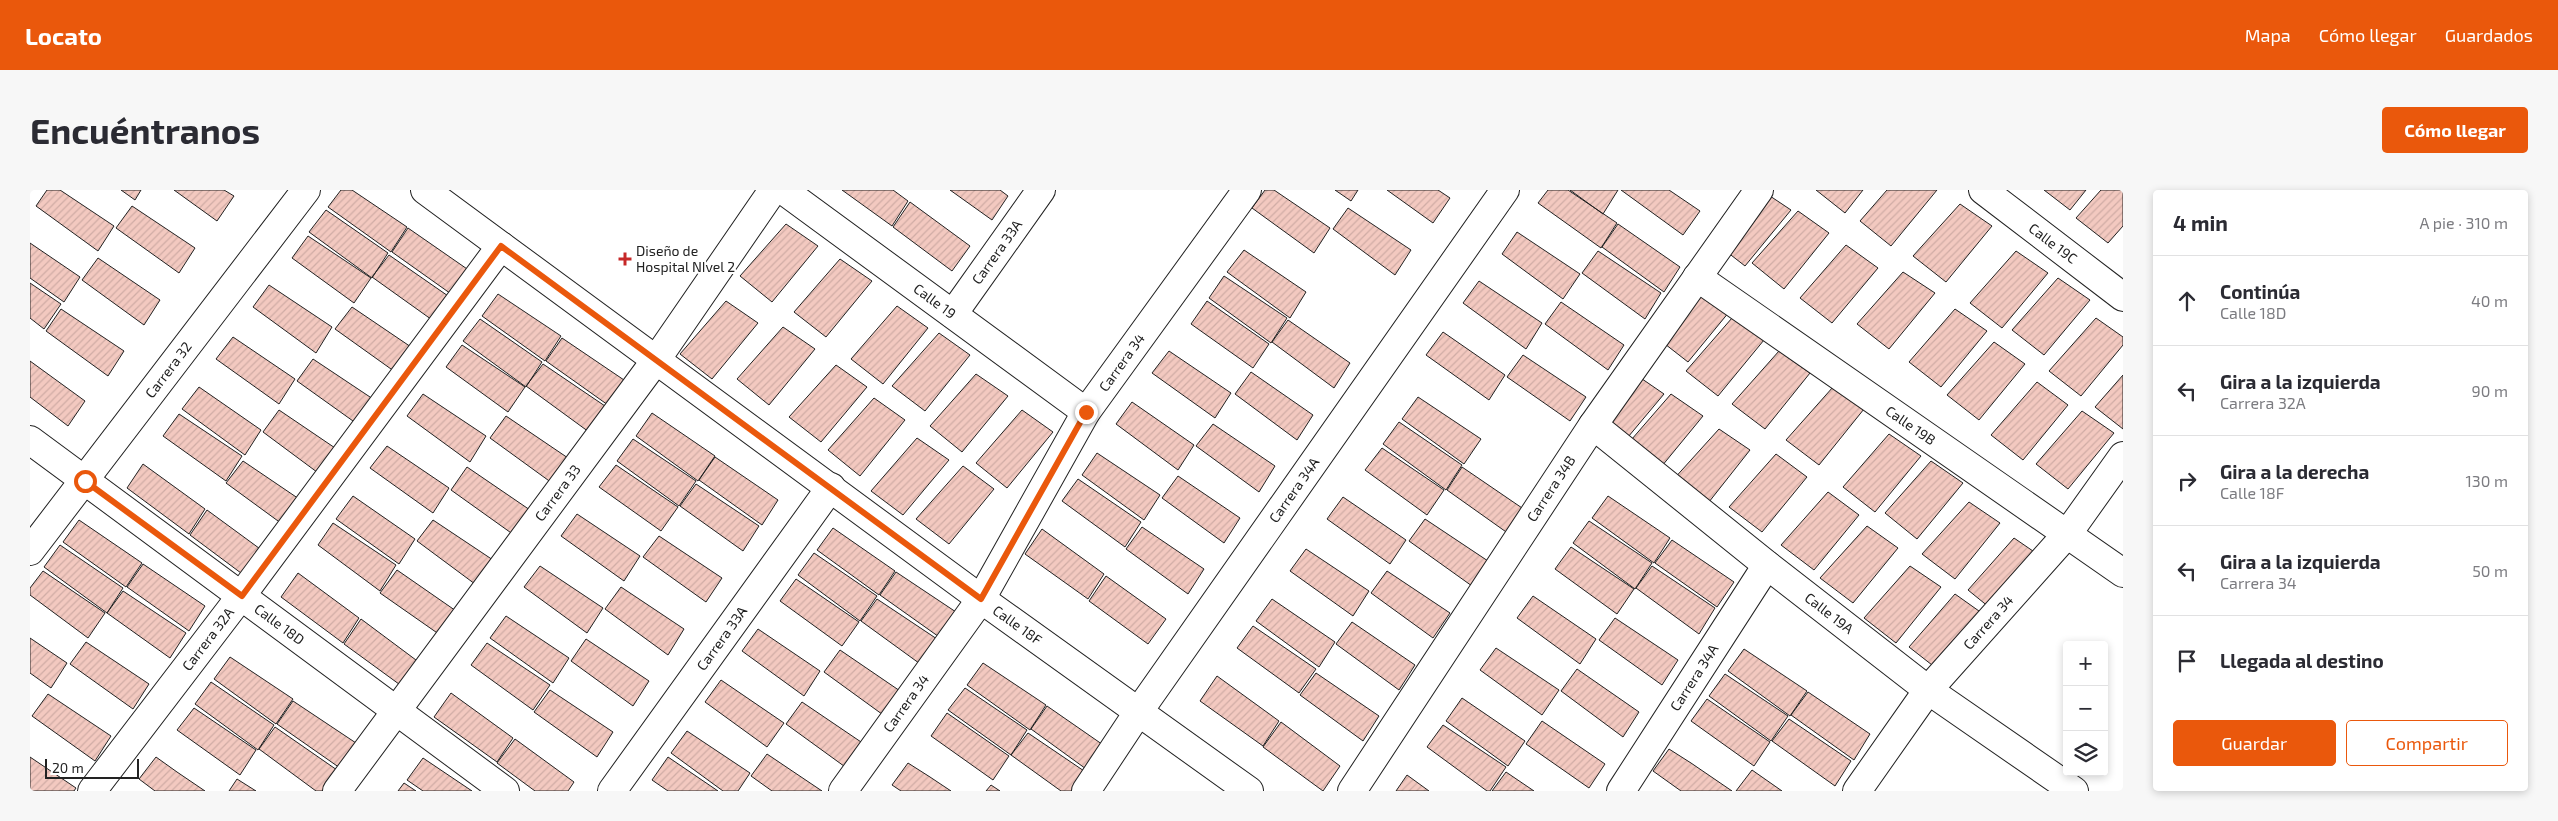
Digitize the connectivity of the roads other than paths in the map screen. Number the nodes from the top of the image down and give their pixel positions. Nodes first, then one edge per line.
1 (306, 190) edge
2 (425, 190) edge
3 (773, 190) edge
4 (783, 190) edge
5 (1041, 190) edge
6 (1247, 190) edge
7 (1505, 190) edge
8 (1760, 190) edge
9 (1983, 190) edge
10 (501, 246) junction
11 (1697, 277) junction
12 (2123, 297) edge
13 (953, 314) junction
14 (656, 360) junction
15 (1086, 412) junction
16 (1594, 425) junction
17 (30, 440) edge
18 (2123, 456) edge
19 (85, 481) junction
20 (831, 487) junction
21 (2068, 533) junction
22 (30, 552) edge
23 (1767, 565) junction
24 (2123, 573) edge
25 (242, 596) junction
26 (981, 599) junction
27 (1928, 690) junction
28 (1139, 711) junction
29 (396, 712) junction
30 (92, 791) edge
31 (337, 791) edge
32 (505, 791) edge
33 (612, 791) edge
34 (843, 791) edge
35 (1086, 791) edge
36 (1249, 791) edge
37 (1352, 791) edge
38 (1621, 791) edge
39 (1857, 791) edge
40 (2074, 791) edge

1 - 19 street, Carrera 32
2 - 10 street, Calle 18F
3 - 14 street, Carrera 33
4 - 13 street, Calle 19
5 - 13 street, Carrera 33A
6 - 15 street, Carrera 34
7 - 28 street, Carrera 34A
8 - 11 street, Carrera 34B
9 - 12 street, Calle 19C
10 - 14 street, Calle 18F
10 - 25 street, Carrera 32A
11 - 16 street, Carrera 34B
11 - 21 street, Calle 19B
13 - 15 street, Calle 19
14 - 20 street, Calle 18F
14 - 29 street, Carrera 33
15 - 26 street, Carrera 34
16 - 23 street, Calle 19A
16 - 37 street, Carrera 34B
17 - 19 street, Calle 18D
18 - 21 street, Carrera 34
19 - 22 street, Carrera 32
19 - 25 street, Calle 18D
20 - 26 street, Calle 18F
20 - 33 street, Carrera 33A
21 - 24 street, Calle 19B
21 - 27 street, Carrera 34
23 - 27 street, Calle 19A
23 - 38 street, Carrera 34A
25 - 29 street, Calle 18D
25 - 30 street, Carrera 32A
26 - 28 street, Calle 18F
26 - 34 street, Carrera 34
27 - 39 street, Carrera 34
27 - 40 street, Calle 19A
28 - 35 street, Carrera 34A
28 - 36 street, Calle 18F
29 - 31 street, Carrera 33
29 - 32 street, Calle 18D

